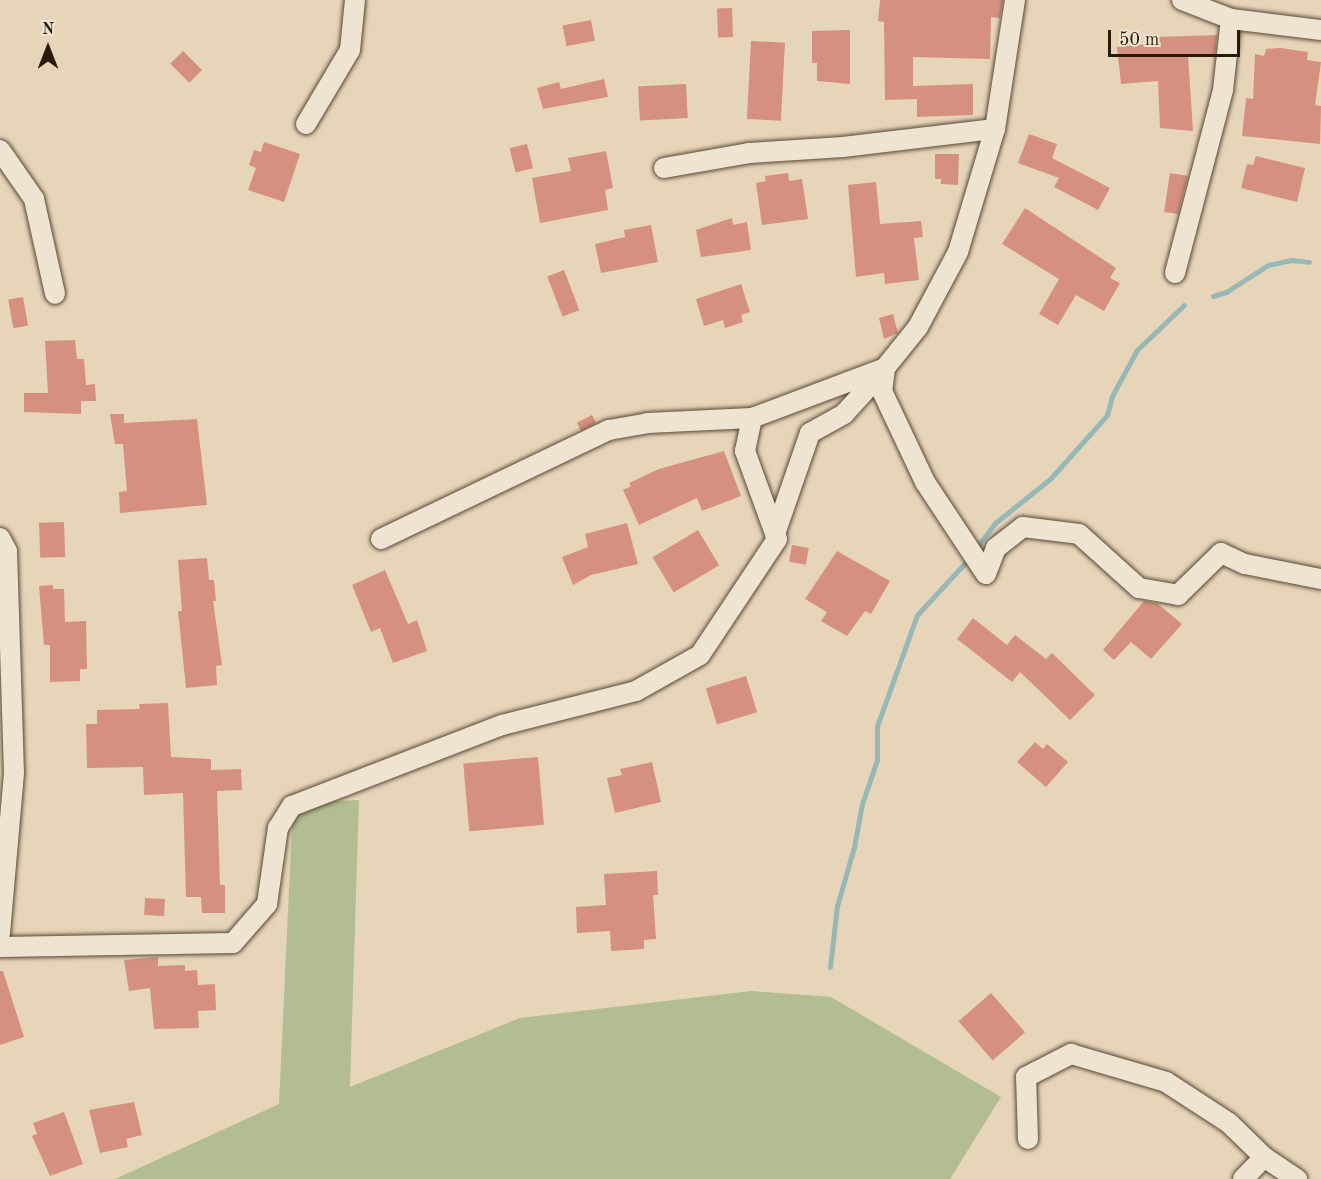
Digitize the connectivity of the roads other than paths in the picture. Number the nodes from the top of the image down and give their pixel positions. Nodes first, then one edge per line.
1 (355, 0) edge
2 (1015, 0) edge
3 (1182, 0) edge
4 (1231, 19) junction
5 (1321, 30) edge
6 (306, 124) dead end
7 (995, 129) junction
8 (0, 150) edge
9 (664, 168) dead end
10 (1175, 273) dead end
11 (55, 294) dead end
12 (885, 368) junction
13 (752, 418) junction
14 (775, 534) junction
15 (0, 538) edge
16 (381, 539) dead end
17 (1321, 579) edge
18 (0, 933) edge
19 (0, 947) edge
20 (1028, 1139) dead end
21 (1264, 1157) junction
22 (1243, 1179) edge
23 (1297, 1179) edge

1 - 6 street
2 - 7 street
3 - 4 street
4 - 5 street
4 - 10 street
7 - 9 street
7 - 12 street
8 - 11 street
12 - 13 street
12 - 14 street
12 - 17 street
13 - 14 street
13 - 16 street
14 - 19 street
15 - 18 street
20 - 21 street
21 - 22 street
21 - 23 street

